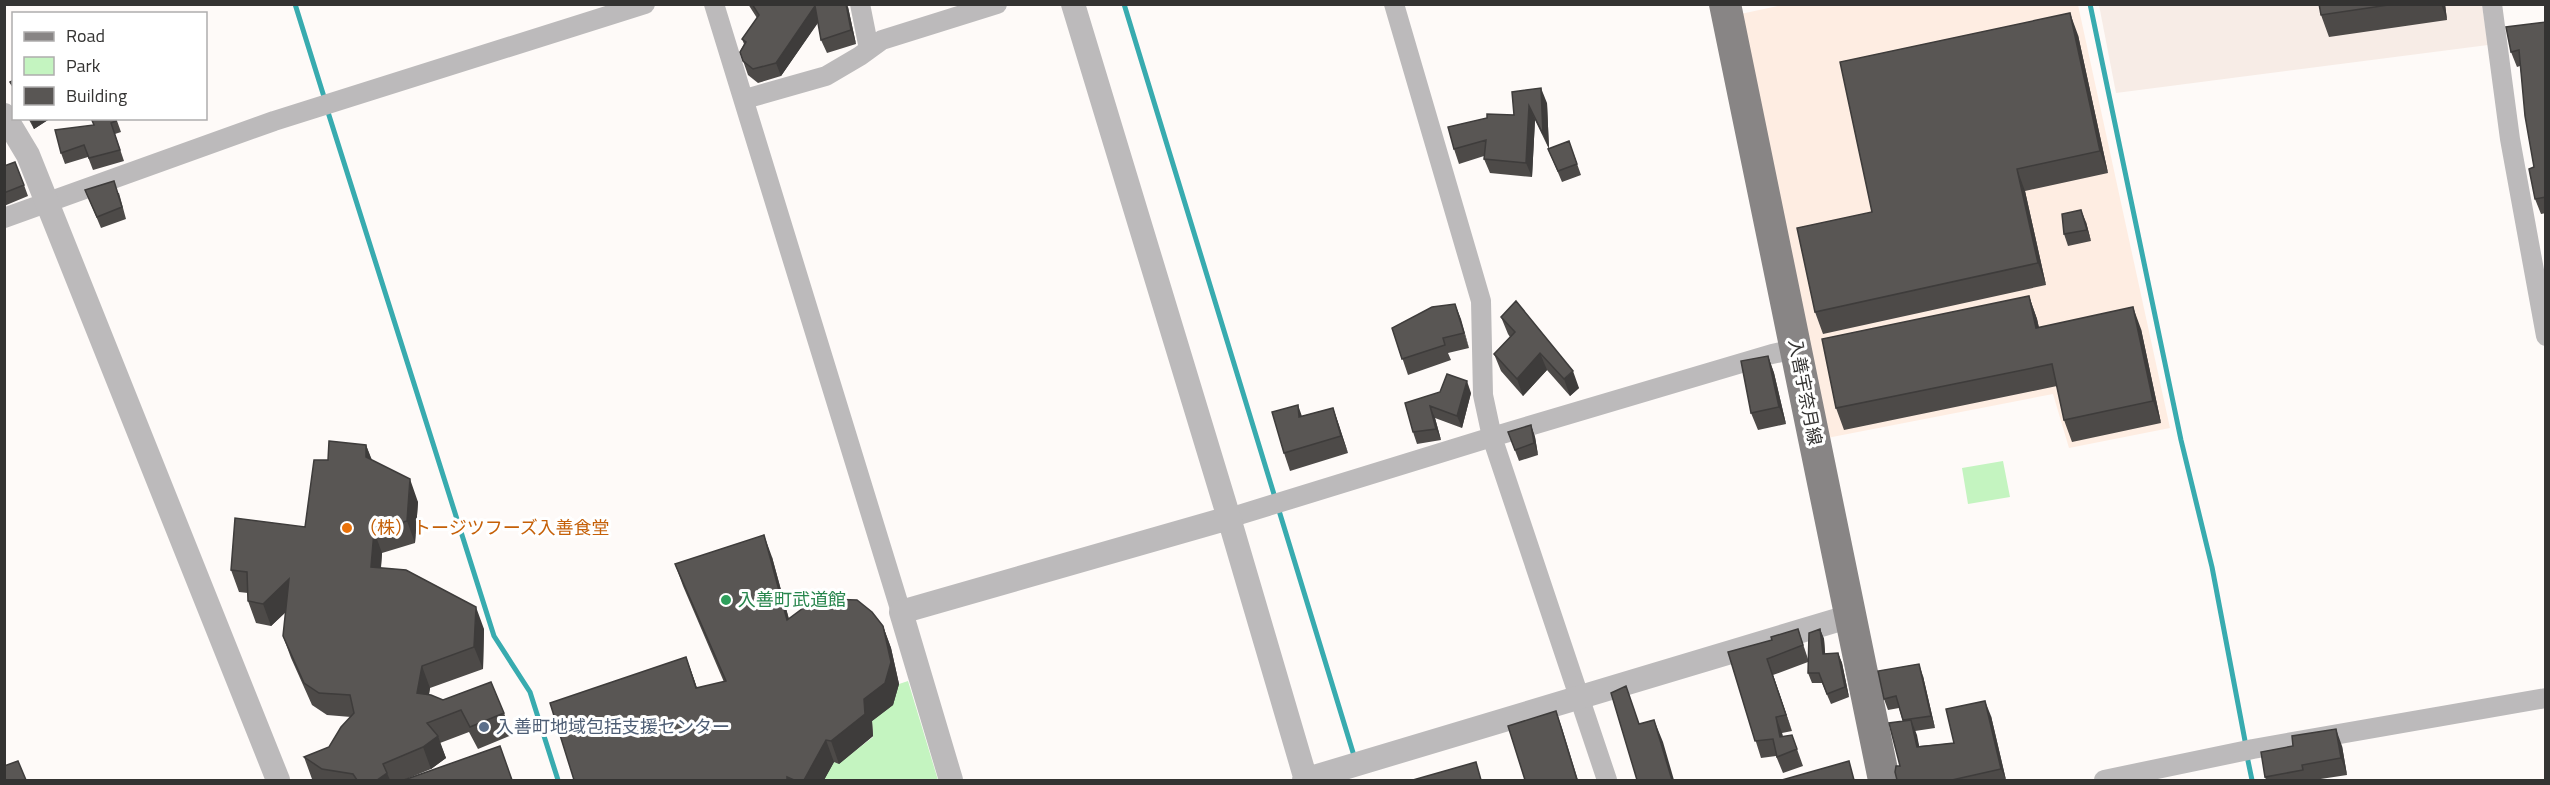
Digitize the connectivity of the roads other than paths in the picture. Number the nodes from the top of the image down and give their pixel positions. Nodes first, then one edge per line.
1 (645, 4) edge
2 (714, 4) edge
3 (860, 4) edge
4 (997, 4) edge
5 (1073, 4) edge
6 (1394, 4) edge
7 (1725, 4) edge
8 (2492, 4) edge
9 (2515, 29) edge
10 (2495, 31) junction
11 (869, 49) junction
12 (745, 99) junction
13 (4, 115) edge
14 (45, 201) junction
15 (4, 218) edge
16 (2540, 272) edge
17 (2546, 336) edge
18 (1796, 349) junction
19 (1492, 437) junction
20 (1229, 518) junction
21 (901, 612) junction
22 (1851, 616) junction
23 (1580, 697) junction
24 (2546, 698) edge
25 (277, 780) edge
26 (951, 780) edge
27 (1305, 780) edge
28 (1607, 780) edge
29 (1884, 780) edge
30 (2104, 780) edge

1 - 14 street
2 - 12 street
3 - 11 street
4 - 11 street
5 - 20 street
6 - 19 street
7 - 18 main road, 入善宇奈月線
8 - 10 street
9 - 10 street
10 - 16 street
11 - 12 street
12 - 21 street
13 - 14 street
14 - 15 street
14 - 25 street
16 - 17 street
18 - 19 street
18 - 22 main road, 入善宇奈月線
19 - 20 street
19 - 23 street
20 - 21 street
20 - 27 street
21 - 26 street
22 - 23 street
22 - 29 main road, 入善宇奈月線
23 - 27 street
23 - 28 street
24 - 30 street

